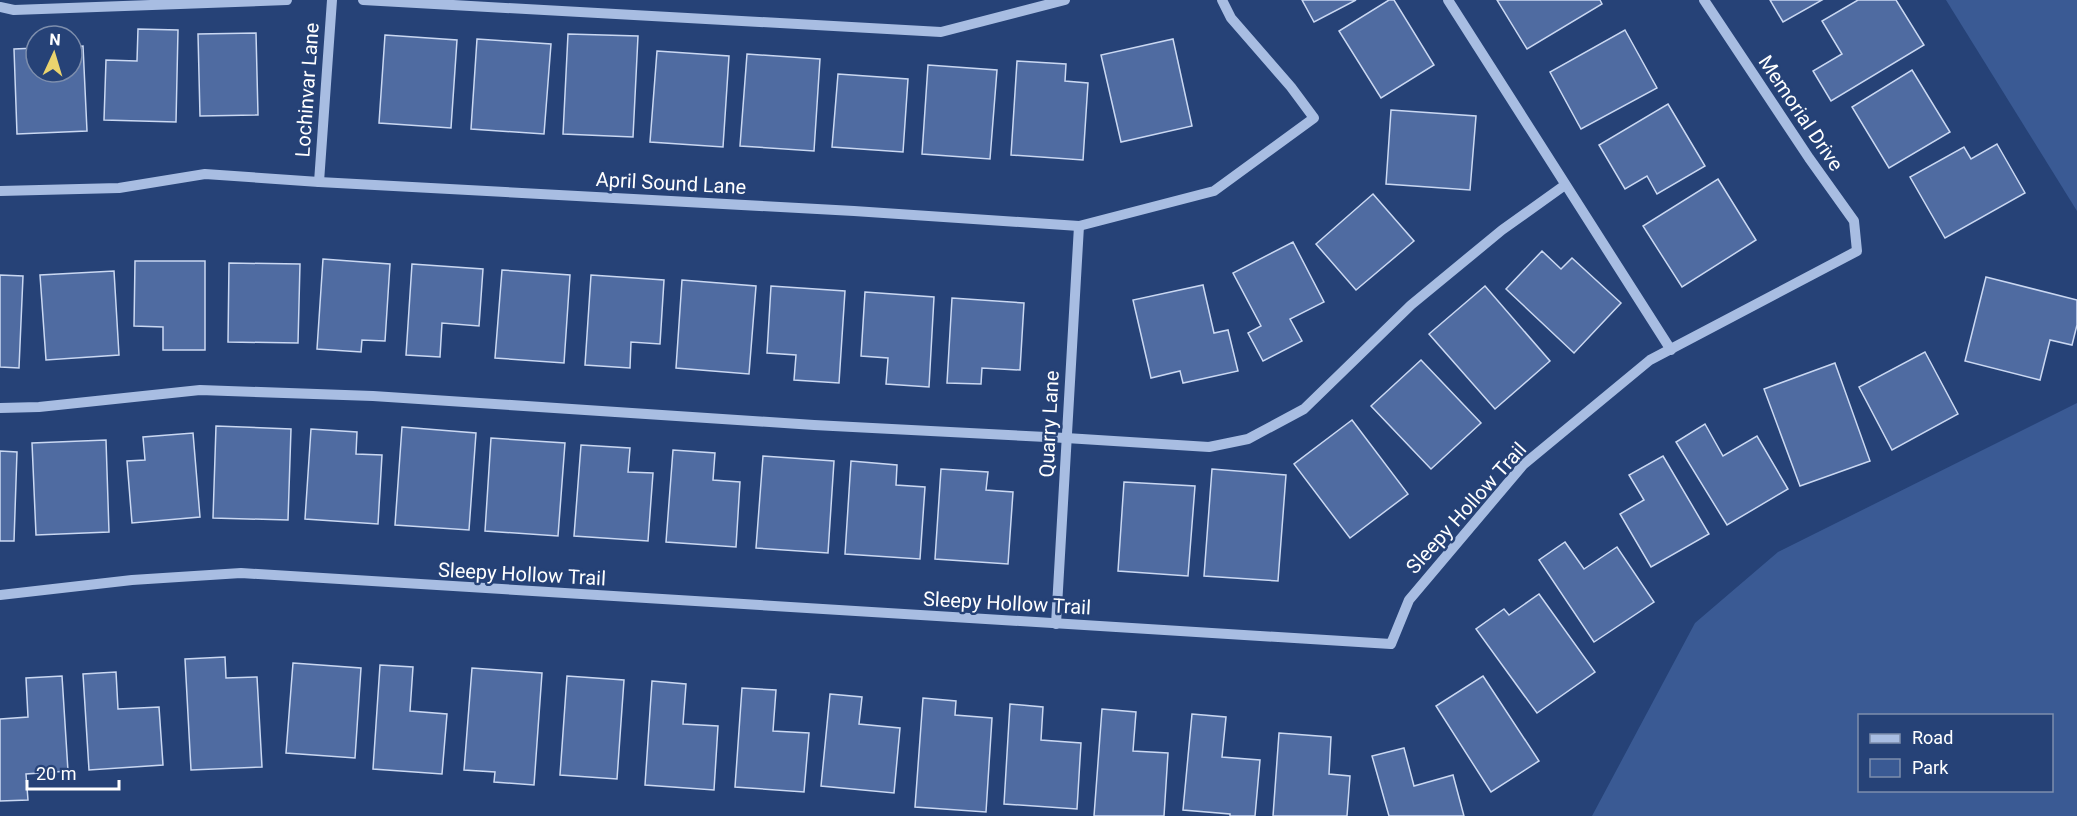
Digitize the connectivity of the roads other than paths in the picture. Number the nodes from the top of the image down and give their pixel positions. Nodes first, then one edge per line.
1 (287, 0) edge
2 (332, 0) edge
3 (363, 0) edge
4 (1065, 0) edge
5 (1222, 0) edge
6 (1448, 0) edge
7 (1704, 0) edge
8 (0, 7) edge
9 (319, 182) junction
10 (1565, 185) junction
11 (0, 191) edge
12 (1079, 226) junction
13 (1857, 251) joint
14 (1671, 350) junction
15 (0, 408) edge
16 (1066, 438) junction
17 (0, 595) edge
18 (1056, 624) junction

1 - 8 street
2 - 9 street, Lochinvar Lane
3 - 4 street
5 - 12 street, April Sound Lane
6 - 10 street
7 - 13 street, Memorial Drive
9 - 11 street, April Sound Lane
9 - 12 street, April Sound Lane
10 - 14 street
10 - 16 street
12 - 16 street, Quarry Lane
13 - 14 street, Sleepy Hollow Trail
14 - 18 street, Sleepy Hollow Trail
15 - 16 street
16 - 18 street, Quarry Lane
17 - 18 street, Sleepy Hollow Trail

